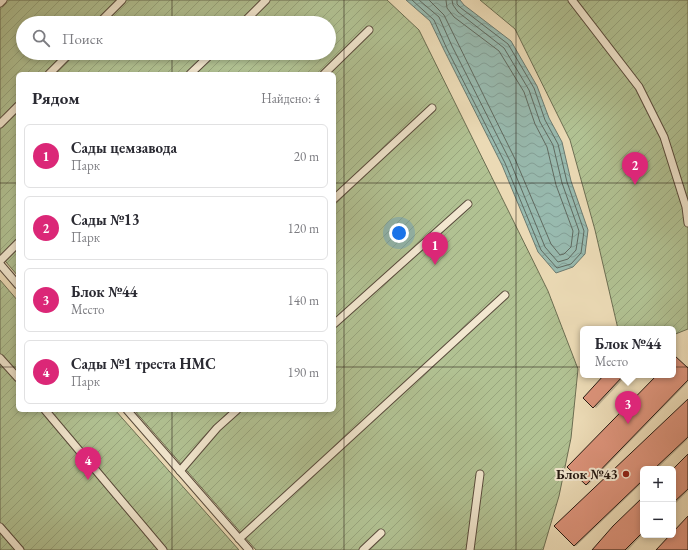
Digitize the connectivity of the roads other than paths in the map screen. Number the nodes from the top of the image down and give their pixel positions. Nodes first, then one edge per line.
1 (3, 0) edge
2 (122, 0) edge
3 (266, 0) edge
4 (572, 0) edge
5 (0, 3) edge
6 (106, 16) edge
7 (250, 16) edge
8 (369, 30) dead end
9 (63, 60) edge
10 (205, 60) edge
11 (51, 72) edge
12 (192, 72) edge
13 (326, 72) edge
14 (16, 108) edge
15 (432, 108) dead end
16 (0, 124) edge
17 (336, 197) edge
18 (468, 204) dead end
19 (688, 223) edge
20 (16, 246) edge
21 (0, 263) edge
22 (16, 283) edge
23 (506, 294) dead end
24 (336, 322) edge
25 (0, 358) edge
26 (16, 376) edge
27 (47, 412) edge
28 (129, 412) edge
29 (235, 412) edge
30 (180, 471) junction
31 (480, 474) dead end
32 (0, 527) edge
33 (381, 533) dead end
34 (239, 539) junction
35 (20, 550) edge
36 (163, 550) edge
37 (249, 550) edge
38 (363, 550) edge
39 (470, 550) edge

1 - 5 lane
2 - 6 lane
3 - 7 lane
4 - 19 lane
8 - 13 lane
9 - 11 lane
10 - 12 lane
14 - 16 lane
15 - 17 lane
18 - 24 lane
20 - 21 lane
21 - 22 lane
23 - 34 lane
25 - 26 lane
27 - 36 lane
28 - 30 lane
29 - 30 lane
30 - 34 lane
31 - 39 lane
32 - 35 lane
33 - 38 lane
34 - 37 lane

